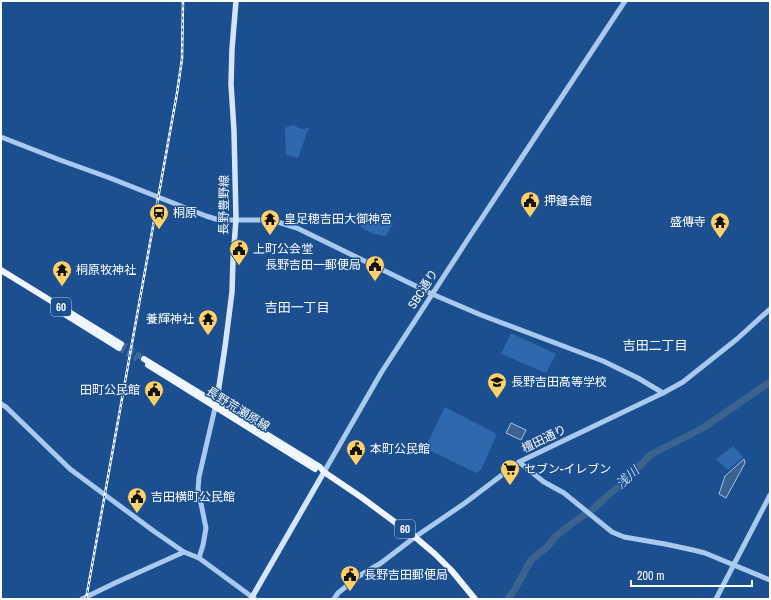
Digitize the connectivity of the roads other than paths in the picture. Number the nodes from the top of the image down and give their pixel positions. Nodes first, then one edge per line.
1 (236, 1) edge
2 (625, 1) edge
3 (1, 137) edge
4 (236, 220) junction
5 (1, 270) edge
6 (1, 274) edge
7 (432, 294) junction
8 (770, 309) edge
9 (143, 360) tunnel mouth
10 (663, 393) junction
11 (1, 404) edge
12 (216, 406) junction
13 (519, 462) junction
14 (324, 472) junction
15 (770, 495) edge
16 (415, 537) junction
17 (184, 552) junction
18 (199, 558) junction
19 (733, 565) junction
20 (770, 580) edge
21 (252, 598) edge
22 (82, 599) edge
23 (334, 599) edge
24 (475, 599) edge
25 (716, 599) edge

1 - 4 main road, 長野豊野線
2 - 7 street, SBC通り
3 - 4 street
4 - 7 street
4 - 12 main road, 長野豊野線
5 - 6 main road, 60
7 - 10 street
7 - 14 street, SBC通り
8 - 10 street, 檀田通り
9 - 12 main road, 長野荒瀬原線 / 60
10 - 13 street, 檀田通り
11 - 17 street
12 - 14 main road, 長野荒瀬原線 / 60
12 - 18 street
13 - 16 street, 檀田通り
13 - 19 street
14 - 16 main road, 長野荒瀬原線 / 60
14 - 21 main road, SBC通り
15 - 19 street
16 - 23 street, 檀田通り
16 - 24 main road, 長野荒瀬原線 / 60
17 - 18 street
17 - 22 street
18 - 21 street
19 - 20 street
19 - 25 street

